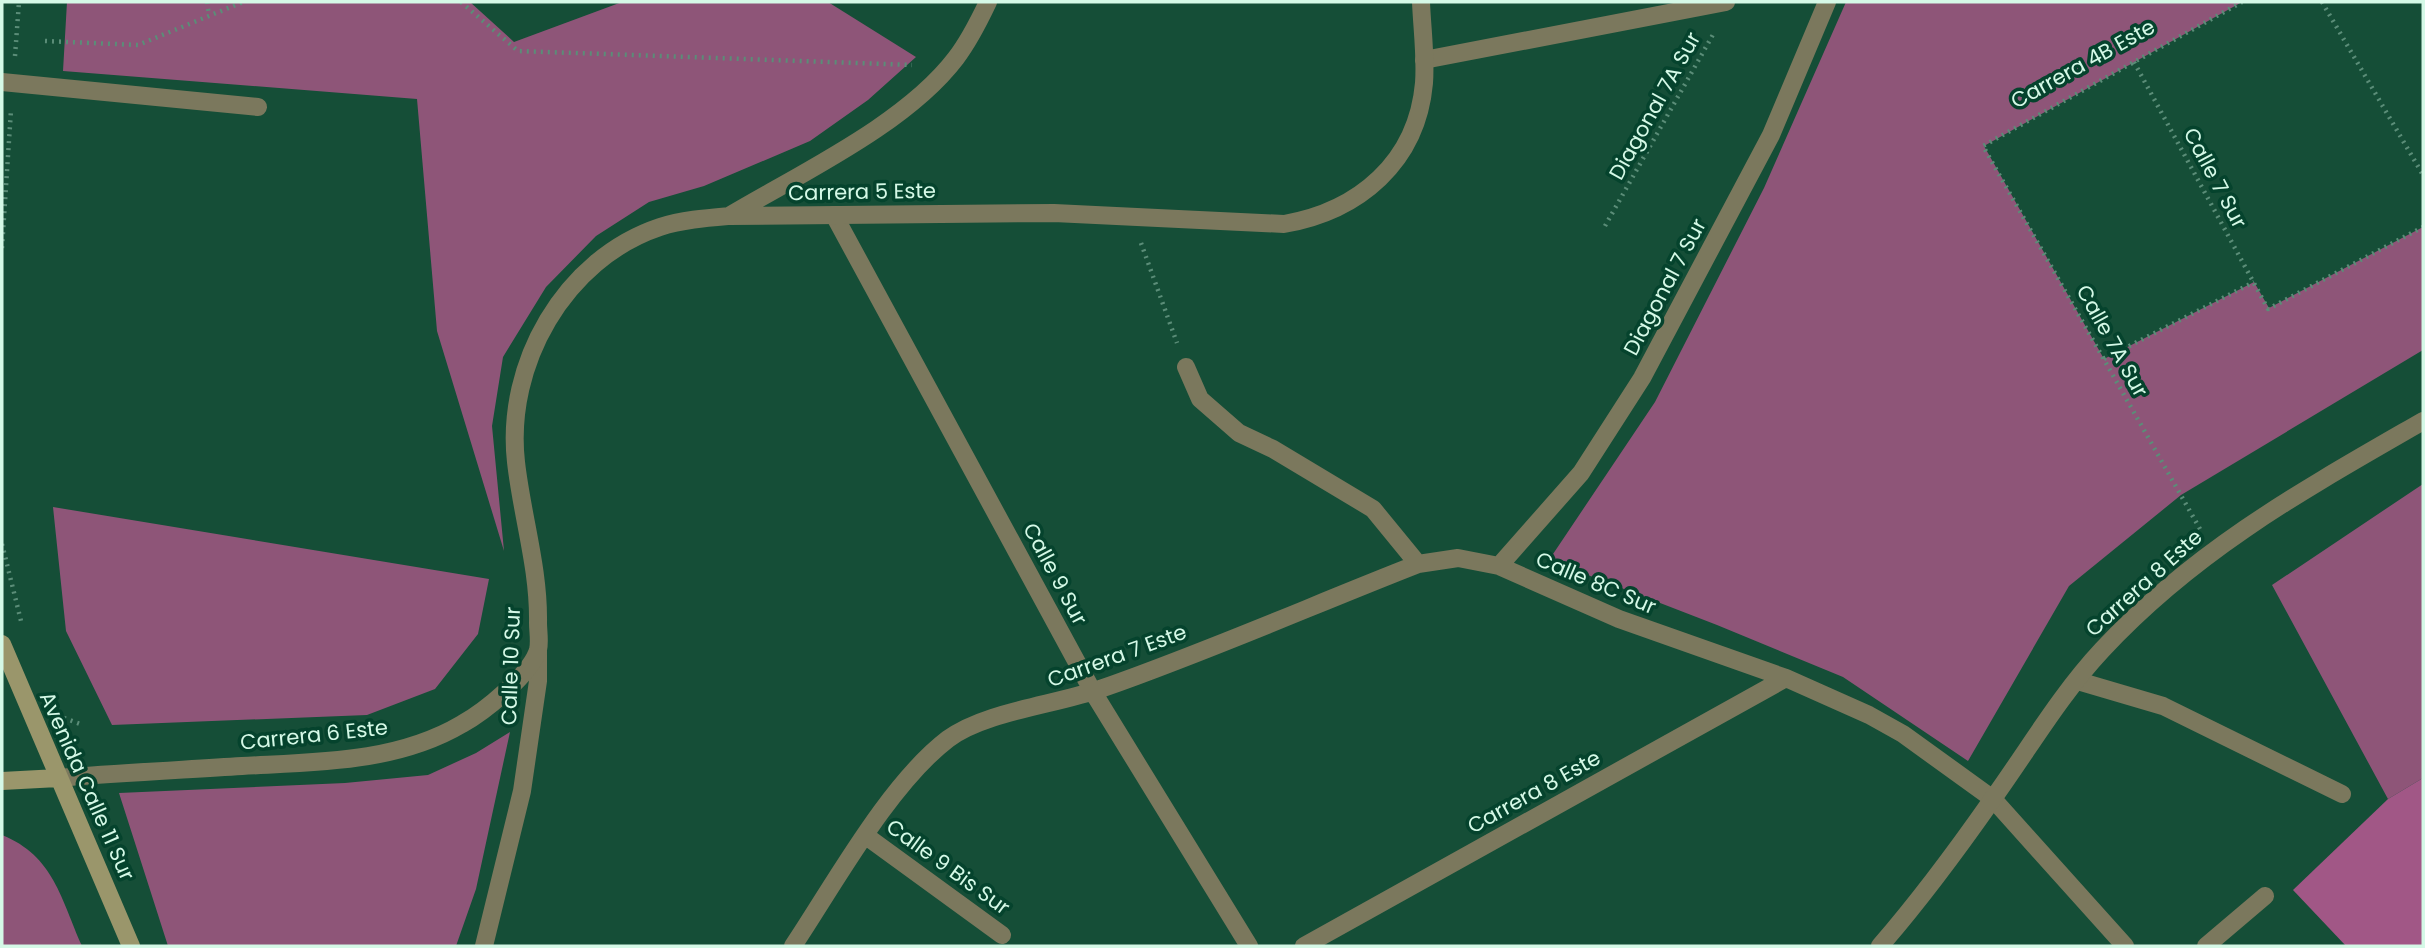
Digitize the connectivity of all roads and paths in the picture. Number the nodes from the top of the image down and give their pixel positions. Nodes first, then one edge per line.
1 (19, 2) edge
2 (207, 2) edge
3 (243, 2) edge
4 (461, 2) edge
5 (988, 2) edge
6 (1421, 2) edge
7 (1726, 2) edge
8 (1827, 2) edge
9 (2242, 2) edge
10 (2322, 2) edge
11 (209, 15) junction
12 (1718, 25) dead end
13 (45, 41) dead end
14 (1424, 60) junction
15 (2134, 62) junction
16 (948, 67) junction
17 (8, 83) edge
18 (258, 107) dead end
19 (1983, 146) joint
20 (2423, 175) edge
21 (834, 215) junction
22 (729, 216) junction
23 (1131, 216) junction
24 (1605, 226) dead end
25 (2423, 227) edge
26 (2, 248) edge
27 (2254, 282) junction
28 (2104, 359) junction
29 (1186, 368) joint
30 (520, 384) joint
31 (2423, 421) edge
32 (2213, 551) junction
33 (1418, 564) junction
34 (1499, 566) junction
35 (2, 644) edge
36 (538, 650) junction
37 (1786, 678) junction
38 (2078, 681) junction
39 (1093, 692) junction
40 (58, 778) junction
41 (2, 781) edge
42 (2342, 794) dead end
43 (1993, 799) junction
44 (866, 836) junction
45 (2265, 896) dead end
46 (1002, 935) dead end
47 (489, 944) edge
48 (131, 946) edge
49 (793, 946) edge
50 (1249, 946) edge
51 (1304, 946) edge
52 (1880, 946) edge
53 (2124, 946) edge
54 (2206, 946) edge

1 - 17 path
2 - 11 path
3 - 11 path
4 - 16 path
5 - 16 street
6 - 14 street, Carrera 5 Este
7 - 14 street
8 - 34 street, Diagonal 7 Sur
9 - 15 path, Carrera 4B Este
10 - 20 path
11 - 13 path
12 - 24 path, Diagonal 7A Sur
14 - 23 street, Carrera 5 Este
15 - 19 path, Carrera 4B Este
15 - 27 path, Calle 7 Sur
16 - 22 street
17 - 18 street
17 - 26 path
19 - 28 path, Calle 7A Sur
21 - 22 street, Carrera 5 Este
21 - 23 street, Carrera 5 Este
21 - 39 street, Calle 9 Sur
22 - 30 street, Carrera 5 Este
23 - 29 path
25 - 27 path, Calle 7 Sur
27 - 28 path
28 - 32 path, Calle 7A Sur
29 - 33 street
30 - 36 street, Calle 10 Sur
31 - 32 street, Carrera 8 Este
32 - 38 street, Carrera 8 Este
33 - 34 street, Calle 8C Sur
33 - 39 street, Carrera 7 Este
34 - 37 street, Calle 8C Sur
35 - 40 main road, Avenida Calle 11 Sur
36 - 40 street, Carrera 6 Este
36 - 47 street, Calle 10 Sur
37 - 43 street, Calle 8C Sur
37 - 51 street, Carrera 8 Este
38 - 42 street
38 - 43 street, Carrera 8 Este
39 - 44 street, Carrera 7 Este
39 - 50 street, Calle 9 Sur
40 - 41 main road
40 - 48 main road, Avenida Calle 11 Sur
43 - 52 street, Carrera 8 Este
43 - 53 street, Calle 8C Sur
44 - 46 street, Calle 9 Bis Sur
44 - 49 street, Carrera 7 Este
45 - 54 street

